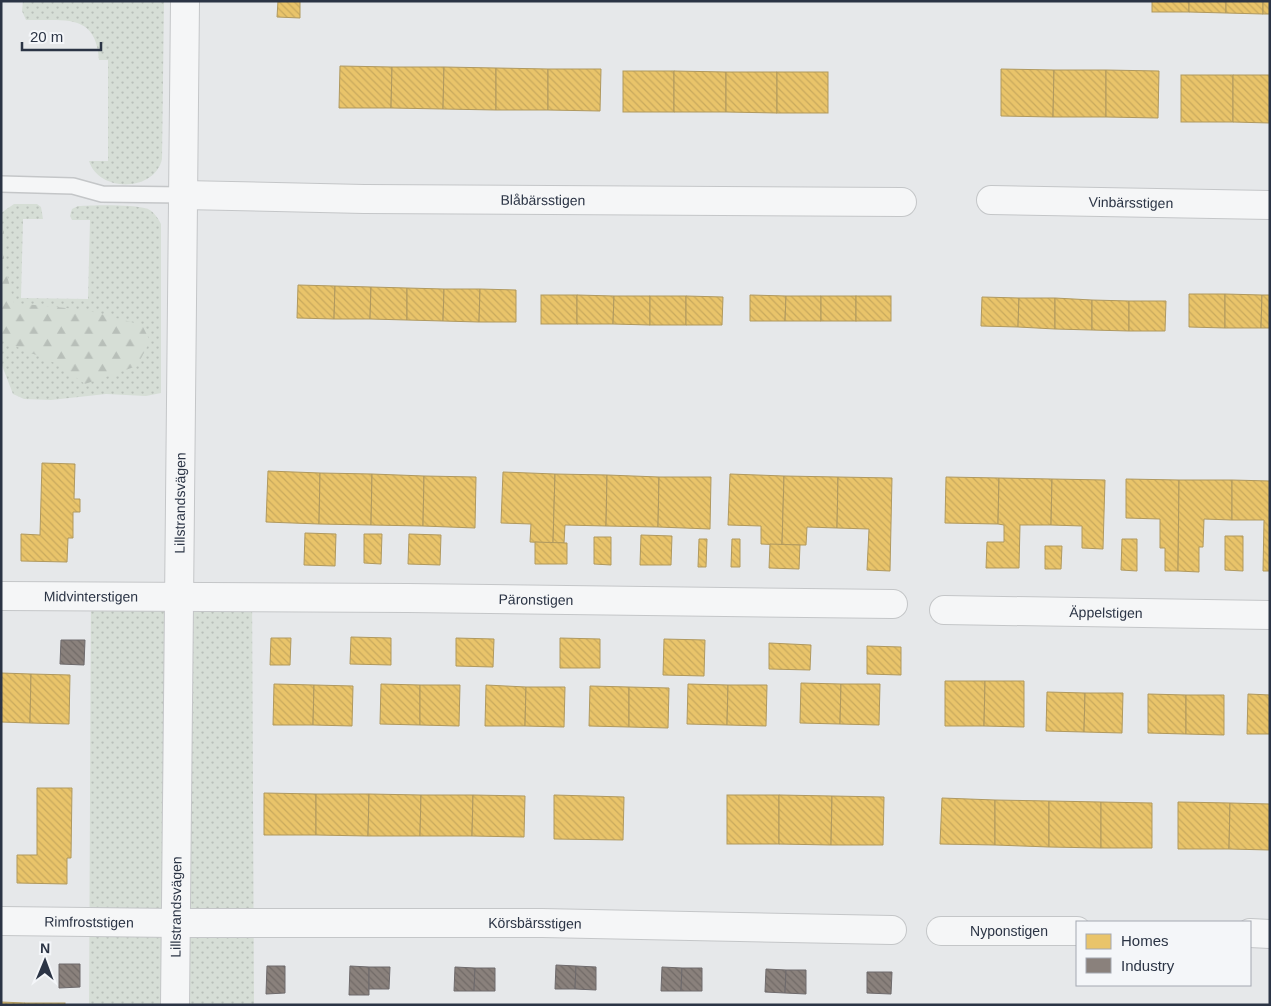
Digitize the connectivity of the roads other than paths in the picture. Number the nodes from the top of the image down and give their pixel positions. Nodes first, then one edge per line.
1 (185, 1) edge
2 (1, 184) edge
3 (183, 195) junction
4 (991, 200) dead end
5 (902, 202) dead end
6 (1270, 205) edge
7 (1, 596) edge
8 (180, 597) junction
9 (893, 604) dead end
10 (944, 610) dead end
11 (1270, 615) edge
12 (1, 920) edge
13 (176, 923) junction
14 (892, 930) dead end
15 (941, 930) dead end
16 (1076, 931) edge
17 (1251, 933) edge
18 (1270, 934) edge
19 (175, 1005) edge

1 - 3 street, Lillstrandsvägen
2 - 3 lane
3 - 5 street, Blåbärsstigen
3 - 8 street, Lillstrandsvägen
4 - 6 street, Vinbärsstigen
7 - 8 street, Midvinterstigen
8 - 9 street, Päronstigen
8 - 13 street, Lillstrandsvägen
10 - 11 street, Äppelstigen
12 - 13 street, Rimfroststigen
13 - 14 street, Körsbärsstigen
13 - 19 street, Lillstrandsvägen
15 - 16 street, Nyponstigen
17 - 18 street

